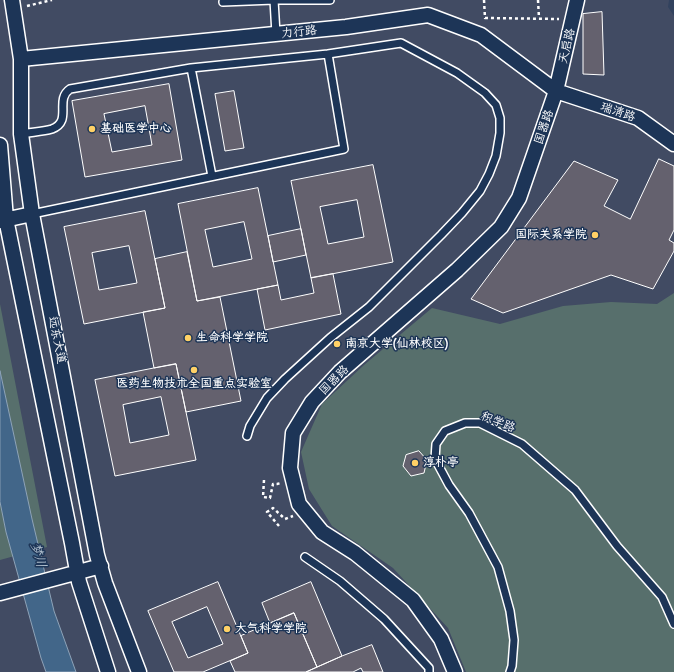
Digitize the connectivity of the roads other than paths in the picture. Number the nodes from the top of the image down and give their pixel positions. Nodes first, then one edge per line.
1 (274, 0) edge
2 (330, 0) edge
3 (577, 0) edge
4 (223, 2) dead end
5 (13, 5) edge
6 (276, 34) junction
7 (328, 54) junction
8 (20, 59) junction
9 (191, 68) junction
10 (556, 91) junction
11 (20, 134) junction
12 (674, 144) edge
13 (0, 145) edge
14 (212, 176) junction
15 (32, 214) junction
16 (3, 220) edge
17 (247, 436) dead end
18 (305, 557) dead end
19 (100, 566) junction
20 (77, 573) junction
21 (6, 592) edge
22 (674, 624) edge
23 (108, 672) edge
24 (139, 672) edge
25 (430, 672) edge
26 (455, 672) edge
27 (510, 672) edge

1 - 2 lane
1 - 4 lane
1 - 6 lane
3 - 10 street, 天启路
5 - 8 street, 远东大道
6 - 8 street, 力行路
6 - 10 street, 力行路
7 - 9 lane
7 - 14 lane
7 - 17 lane
8 - 11 street, 远东大道
9 - 11 lane
9 - 14 lane
10 - 12 street, 瑞清路
10 - 26 street, 国器路
11 - 15 street, 远东大道
13 - 16 street
14 - 15 lane
15 - 16 street
15 - 19 street, 远东大道
16 - 20 street
18 - 25 lane
19 - 20 street
19 - 24 street, 远东大道
20 - 21 street
20 - 23 street
22 - 27 lane, 积学路

